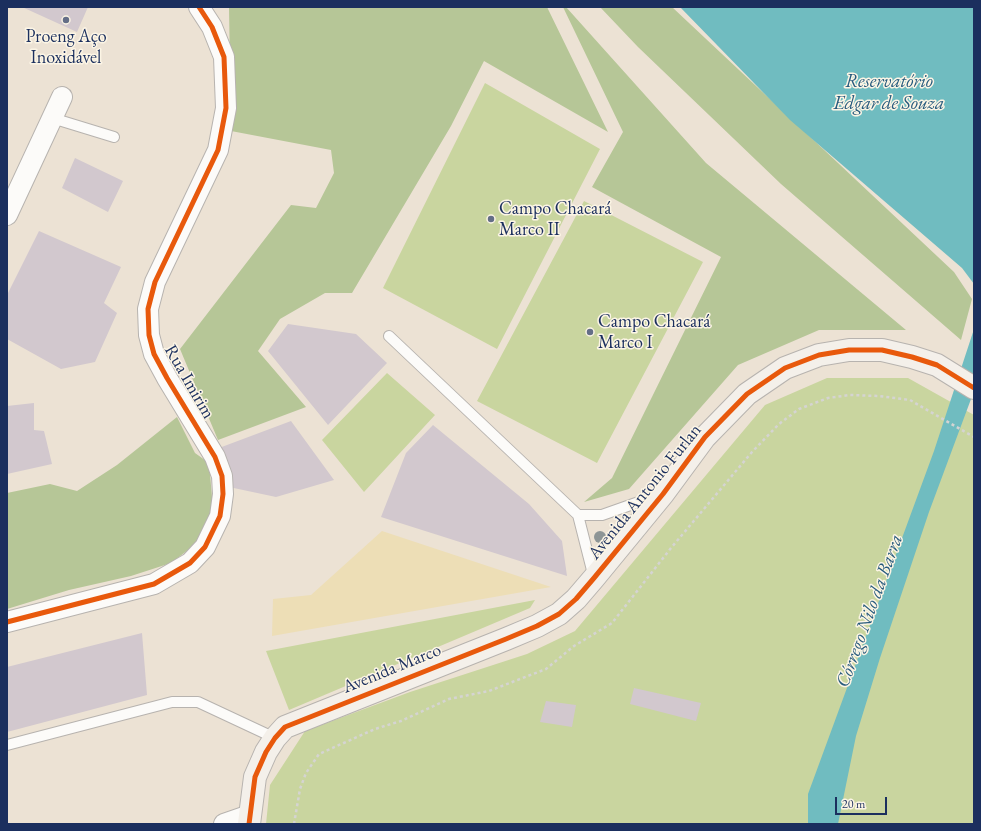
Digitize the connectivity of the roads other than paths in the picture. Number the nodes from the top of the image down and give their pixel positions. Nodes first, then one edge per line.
1 (199, 7) edge
2 (62, 97) dead end
3 (52, 118) junction
4 (114, 136) dead end
5 (7, 215) edge
6 (389, 336) dead end
7 (974, 388) edge
8 (663, 494) junction
9 (578, 515) junction
10 (594, 578) junction
11 (7, 622) edge
12 (275, 738) junction
13 (7, 745) edge
14 (249, 819) edge
15 (224, 824) edge

1 - 11 street, Rua Imirim
2 - 3 street
3 - 4 lane
3 - 5 street
6 - 9 lane
7 - 8 main road, Avenida Antonio Furlan
8 - 9 lane
8 - 10 main road, Avenida Antonio Furlan
9 - 10 lane
10 - 12 main road, Avenida Marco
12 - 13 lane
12 - 14 main road, Avenida Marco
14 - 15 street

